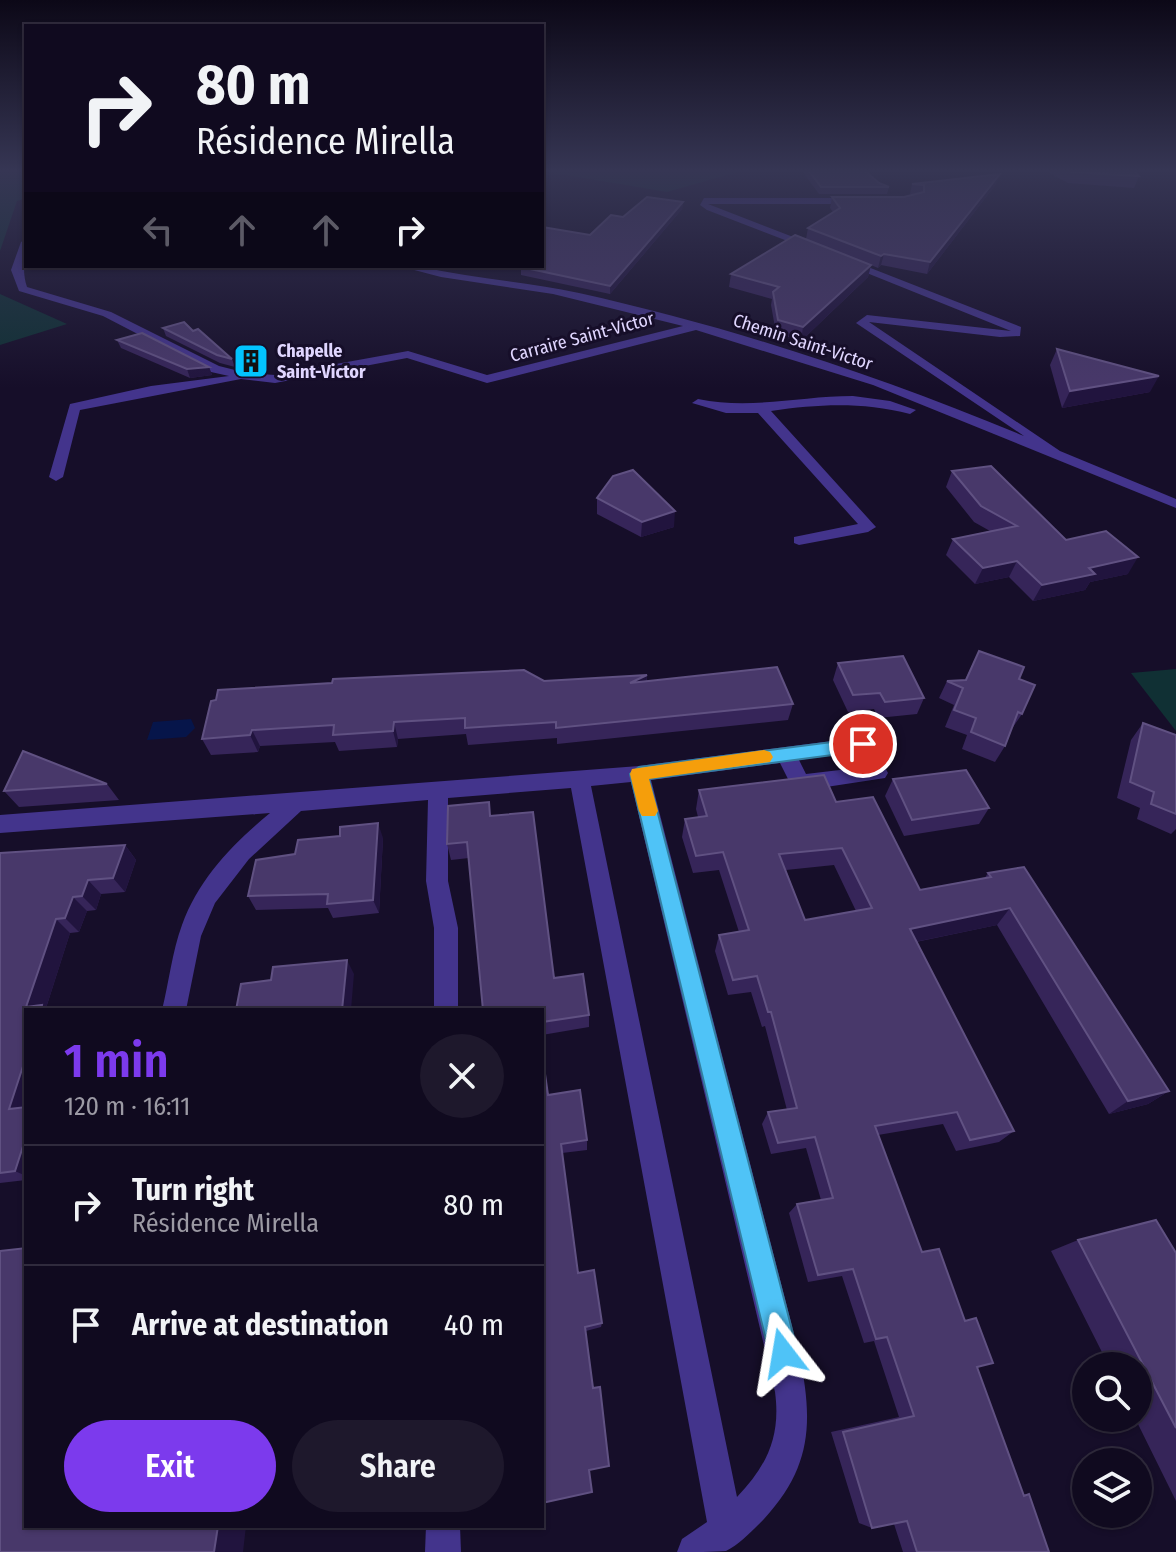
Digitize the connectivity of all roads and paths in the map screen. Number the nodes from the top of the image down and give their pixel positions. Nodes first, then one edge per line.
1 (801, 243) edge
2 (24, 248) edge
3 (414, 268) edge
4 (695, 327) junction
5 (247, 377) junction
6 (698, 403) dead end
7 (762, 409) junction
8 (1018, 439) junction
9 (1057, 455) junction
10 (56, 477) dead end
11 (1176, 504) edge
12 (799, 540) dead end
13 (786, 754) dead end
14 (639, 774) junction
15 (580, 780) junction
16 (438, 792) junction
17 (296, 803) junction
18 (0, 824) edge
19 (174, 1008) edge
20 (446, 1008) edge
21 (443, 1528) edge
22 (726, 1530) junction
23 (443, 1552) edge
24 (695, 1552) edge

1 - 9 street
2 - 5 street, Carraire Saint-Victor
3 - 4 street, Chemin Saint-Victor
4 - 5 street, Carraire Saint-Victor
4 - 8 street, Chemin Saint-Victor
5 - 10 street
6 - 7 street
7 - 8 street
7 - 12 street
8 - 9 street, Chemin Saint-Victor
9 - 11 street, Chemin Saint-Victor
13 - 14 street
14 - 15 street
14 - 22 street
15 - 16 street
15 - 22 street
16 - 17 street
16 - 20 street
17 - 18 street
17 - 19 street
21 - 23 street
22 - 24 street

